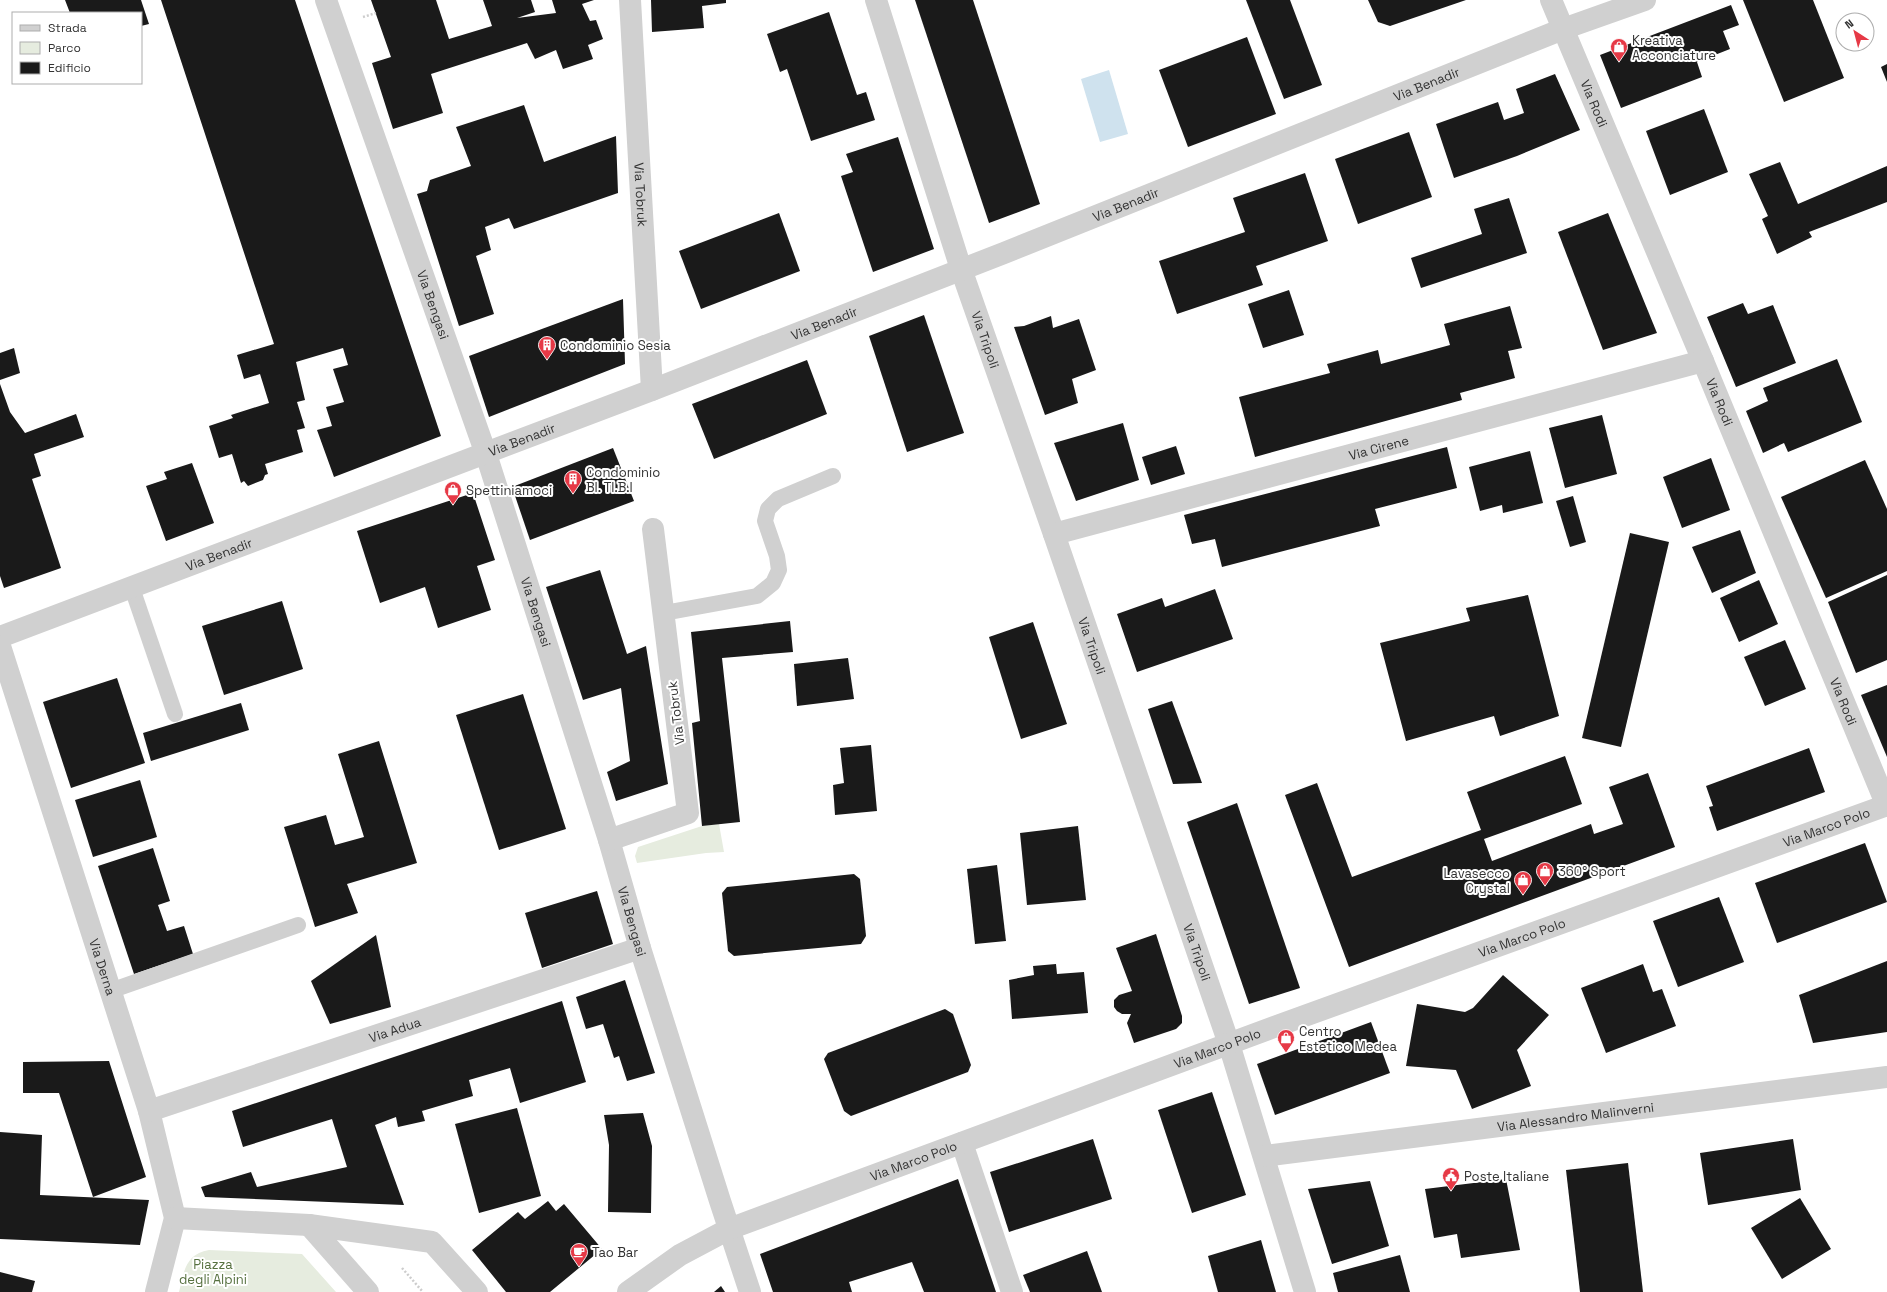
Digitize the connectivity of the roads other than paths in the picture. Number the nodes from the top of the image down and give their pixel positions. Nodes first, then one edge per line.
1 (326, 0) edge
2 (630, 0) edge
3 (876, 0) edge
4 (1551, 0) edge
5 (1645, 0) edge
6 (1563, 29) junction
7 (961, 269) junction
8 (1703, 360) junction
9 (652, 390) junction
10 (486, 454) junction
11 (833, 476) dead end
12 (653, 529) dead end
13 (1054, 534) junction
14 (132, 588) junction
15 (664, 613) junction
16 (0, 637) edge
17 (0, 646) edge
18 (175, 714) dead end
19 (1887, 805) edge
20 (609, 840) junction
21 (298, 925) dead end
22 (640, 948) junction
23 (110, 991) junction
24 (1229, 1044) junction
25 (1887, 1077) edge
26 (148, 1111) junction
27 (962, 1143) junction
28 (1264, 1156) junction
29 (175, 1218) junction
30 (309, 1225) junction
31 (729, 1229) junction
32 (156, 1292) edge
33 (368, 1292) edge
34 (477, 1292) edge
35 (628, 1292) edge
36 (750, 1292) edge
37 (1012, 1292) edge
38 (1305, 1292) edge

1 - 10 street, Via Bengasi
2 - 9 street, Via Tobruk
3 - 7 street, Via Tripoli
4 - 6 street, Via Rodi
5 - 6 street, Via Benadir
6 - 7 street, Via Benadir
6 - 8 street, Via Rodi
7 - 9 street, Via Benadir
7 - 13 street, Via Tripoli
8 - 13 street, Via Cirene
8 - 19 street, Via Rodi
9 - 10 street, Via Benadir
10 - 14 street, Via Benadir
10 - 20 street, Via Bengasi
11 - 15 lane
12 - 15 street, Via Tobruk
13 - 24 street, Via Tripoli
14 - 16 street, Via Benadir
14 - 18 lane
15 - 20 street, Via Tobruk
17 - 23 street, Via Derna
19 - 24 street, Via Marco Polo
20 - 22 street, Via Bengasi
21 - 23 lane
22 - 26 street, Via Adua
22 - 31 street, Via Bengasi
23 - 26 street, Via Derna
24 - 27 street, Via Marco Polo
24 - 28 street, Via Tripoli
25 - 28 street, Via Alessandro Malinverni
26 - 29 street, Via Derna
27 - 31 street, Via Marco Polo
27 - 37 street
28 - 38 street, Via Tripoli
29 - 30 street
29 - 32 street, Via Derna
30 - 33 street
30 - 34 street
31 - 35 street, Via Marco Polo
31 - 36 street

